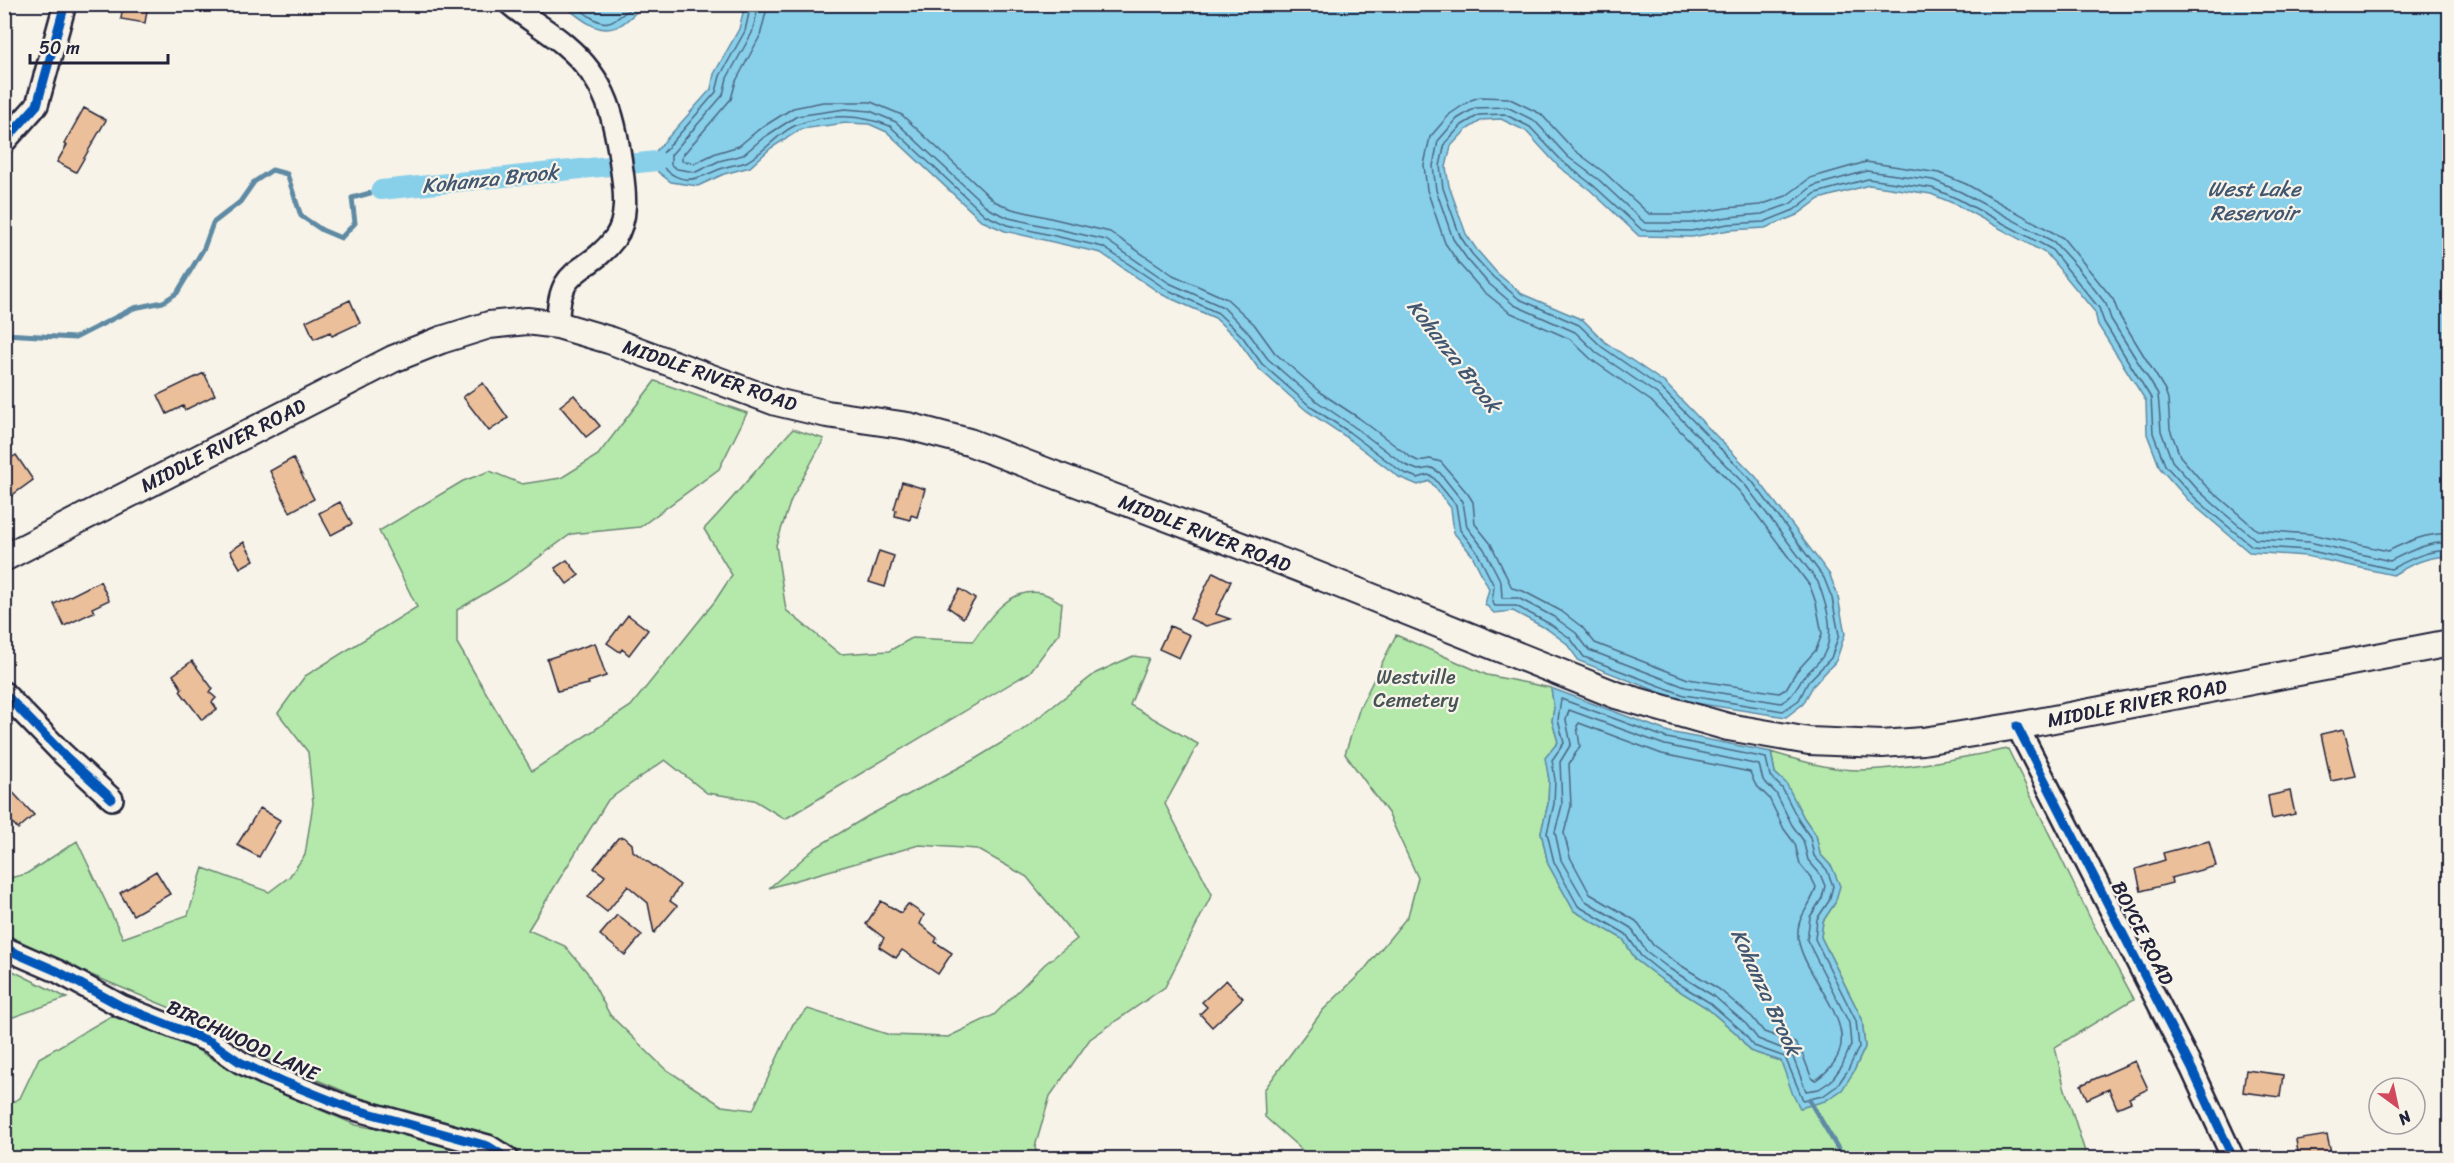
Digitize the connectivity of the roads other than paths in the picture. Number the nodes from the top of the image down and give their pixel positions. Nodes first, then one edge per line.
1 (65, 4) edge
2 (510, 4) edge
3 (4, 142) edge
4 (558, 324) junction
5 (4, 558) edge
6 (2450, 643) edge
7 (4, 693) edge
8 (2017, 726) junction
9 (112, 799) dead end
10 (4, 948) edge
11 (507, 1158) edge
12 (2233, 1158) edge

1 - 3 street
2 - 4 street
4 - 5 main road, MIDDLE RIVER ROAD
4 - 8 main road, MIDDLE RIVER ROAD
6 - 8 main road, MIDDLE RIVER ROAD
7 - 9 street
8 - 12 street, BOYCE ROAD
10 - 11 street, BIRCHWOOD LANE

